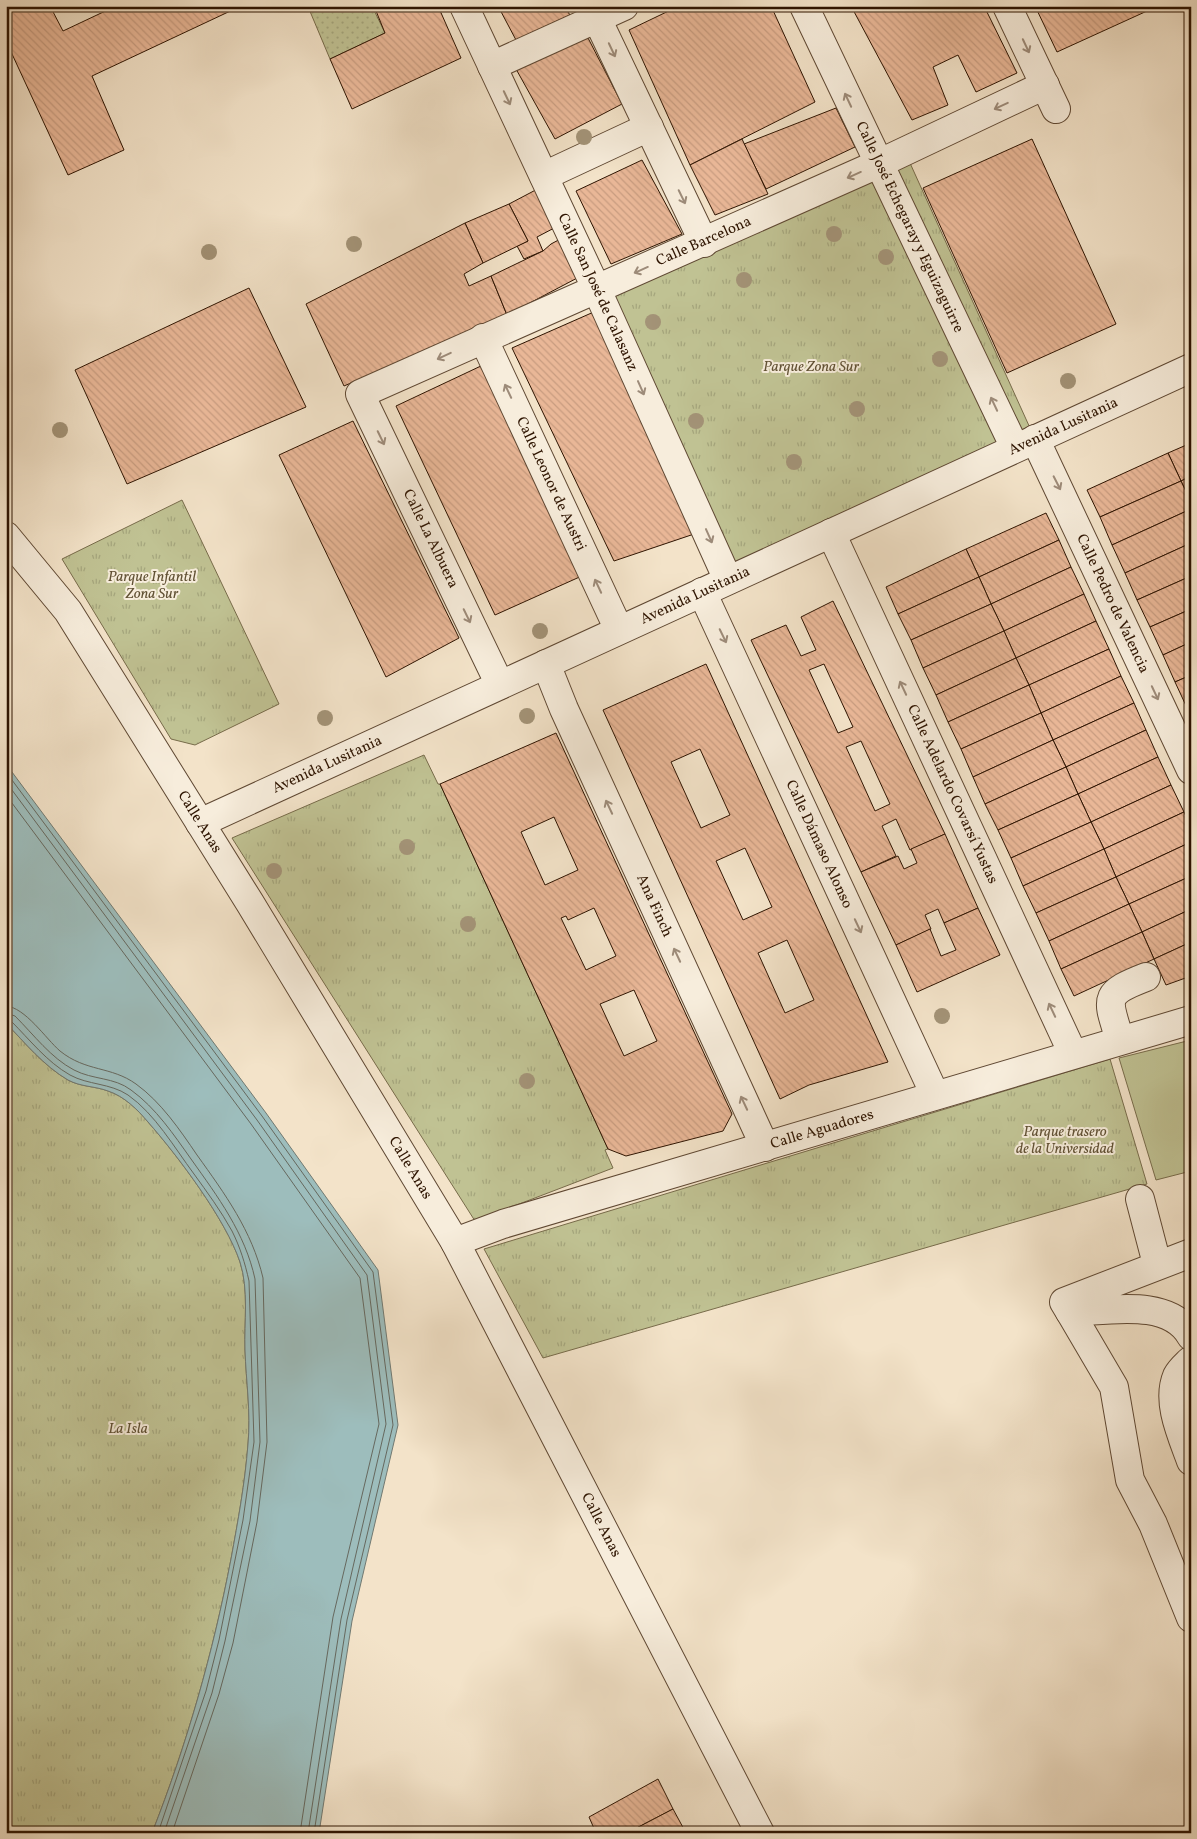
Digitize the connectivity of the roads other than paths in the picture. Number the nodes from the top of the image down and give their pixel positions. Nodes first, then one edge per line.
1 (464, 6) edge
2 (624, 6) edge
3 (804, 6) edge
4 (1007, 6) edge
5 (594, 12) edge
6 (492, 66) junction
7 (1045, 85) junction
8 (1056, 109) dead end
9 (648, 127) junction
10 (878, 164) junction
11 (544, 176) junction
12 (704, 243) junction
13 (597, 290) junction
14 (484, 338) junction
15 (1191, 368) edge
16 (360, 394) joint
17 (1025, 444) junction
18 (831, 533) junction
19 (6, 536) edge
20 (728, 580) junction
21 (702, 592) junction
22 (619, 630) junction
23 (546, 664) junction
24 (500, 685) junction
25 (1191, 770) edge
26 (200, 822) junction
27 (1146, 977) dead end
28 (1191, 1020) edge
29 (1120, 1040) junction
30 (1073, 1054) junction
31 (936, 1095) junction
32 (765, 1147) junction
33 (1140, 1199) dead end
34 (455, 1242) junction
35 (1191, 1253) edge
36 (1158, 1264) junction
37 (1070, 1312) junction
38 (1190, 1352) edge
39 (1191, 1398) edge
40 (1191, 1460) edge
41 (1191, 1618) edge
42 (760, 1833) edge

1 - 6 street, Calle San José de Calasanz
2 - 5 street
10 -> 3 street, Calle José Echegaray y Eguizaguirre
4 -> 7 street
5 - 6 street
5 -> 9 street
6 -> 11 street, Calle San José de Calasanz
7 - 8 street
7 -> 10 street, Calle Barcelona
9 - 11 street
9 -> 12 street
10 -> 12 street, Calle Barcelona
17 -> 10 street, Calle José Echegaray y Eguizaguirre
11 - 13 street, Calle San José de Calasanz
12 -> 13 street, Calle Barcelona
13 - 14 street, Calle Barcelona
13 -> 20 street, Calle San José de Calasanz
14 -> 16 street, Calle Barcelona
22 -> 14 street, Calle Leonor de Austri
15 - 17 street, Avenida Lusitania
16 -> 24 street, Calle La Albuera
17 - 18 street, Avenida Lusitania
17 -> 25 street, Calle Pedro de Valencia
18 - 20 street, Avenida Lusitania
30 -> 18 street, Calle Adelardo Covarsí Yustas
19 - 26 street, Calle Anas
20 - 21 street, Avenida Lusitania
21 - 22 street, Avenida Lusitania
21 -> 31 street, Calle Dámaso Alonso
22 - 23 street, Avenida Lusitania
23 - 24 street, Avenida Lusitania
32 -> 23 street, Ana Finch
24 - 26 street, Avenida Lusitania
26 - 34 street, Calle Anas
27 - 29 street
28 - 29 street, Calle Aguadores
29 - 30 street, Calle Aguadores
30 - 31 street, Calle Aguadores
31 - 32 street, Calle Aguadores
32 - 34 street, Calle Aguadores
33 - 36 street
34 - 42 street, Calle Anas
35 - 36 street
36 - 37 street
37 - 38 street
37 - 41 street
38 - 39 street
38 - 40 street

